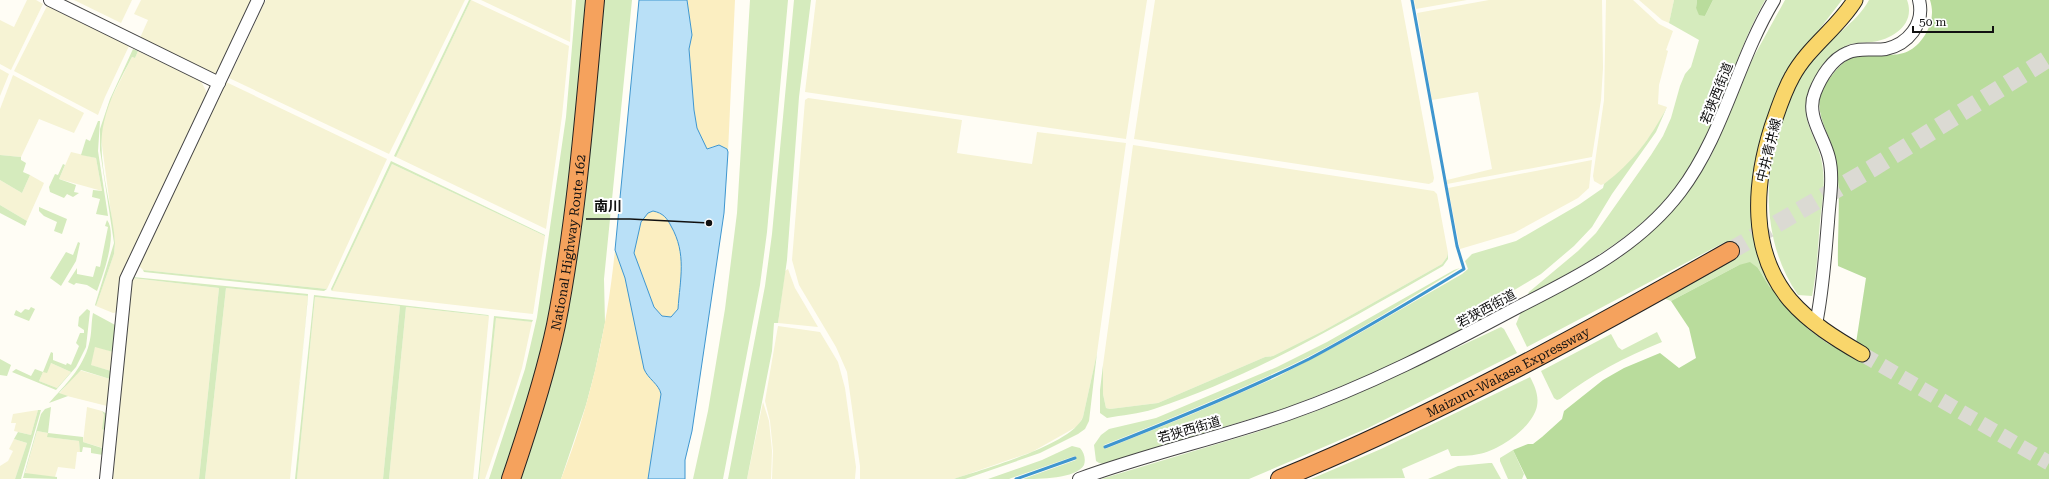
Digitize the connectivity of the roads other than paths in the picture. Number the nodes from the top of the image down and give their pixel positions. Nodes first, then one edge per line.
1 (50, 0) edge
2 (258, 0) edge
3 (595, 0) edge
4 (1774, 0) edge
5 (1855, 0) edge
6 (1919, 0) edge
7 (219, 83) junction
8 (1730, 252) tunnel mouth
9 (1816, 324) junction
10 (1862, 354) tunnel mouth
11 (106, 479) edge
12 (511, 479) edge
13 (1079, 479) edge
14 (1280, 479) edge

1 - 7 street
2 - 7 street
3 - 12 highway, National Highway Route 162
4 - 13 street, 若狭西街道
5 - 9 main road, 中井青井線
6 - 9 street
7 - 11 street
8 - 14 highway, Maizuru-Wakasa Expressway
9 - 10 main road, 中井青井線

